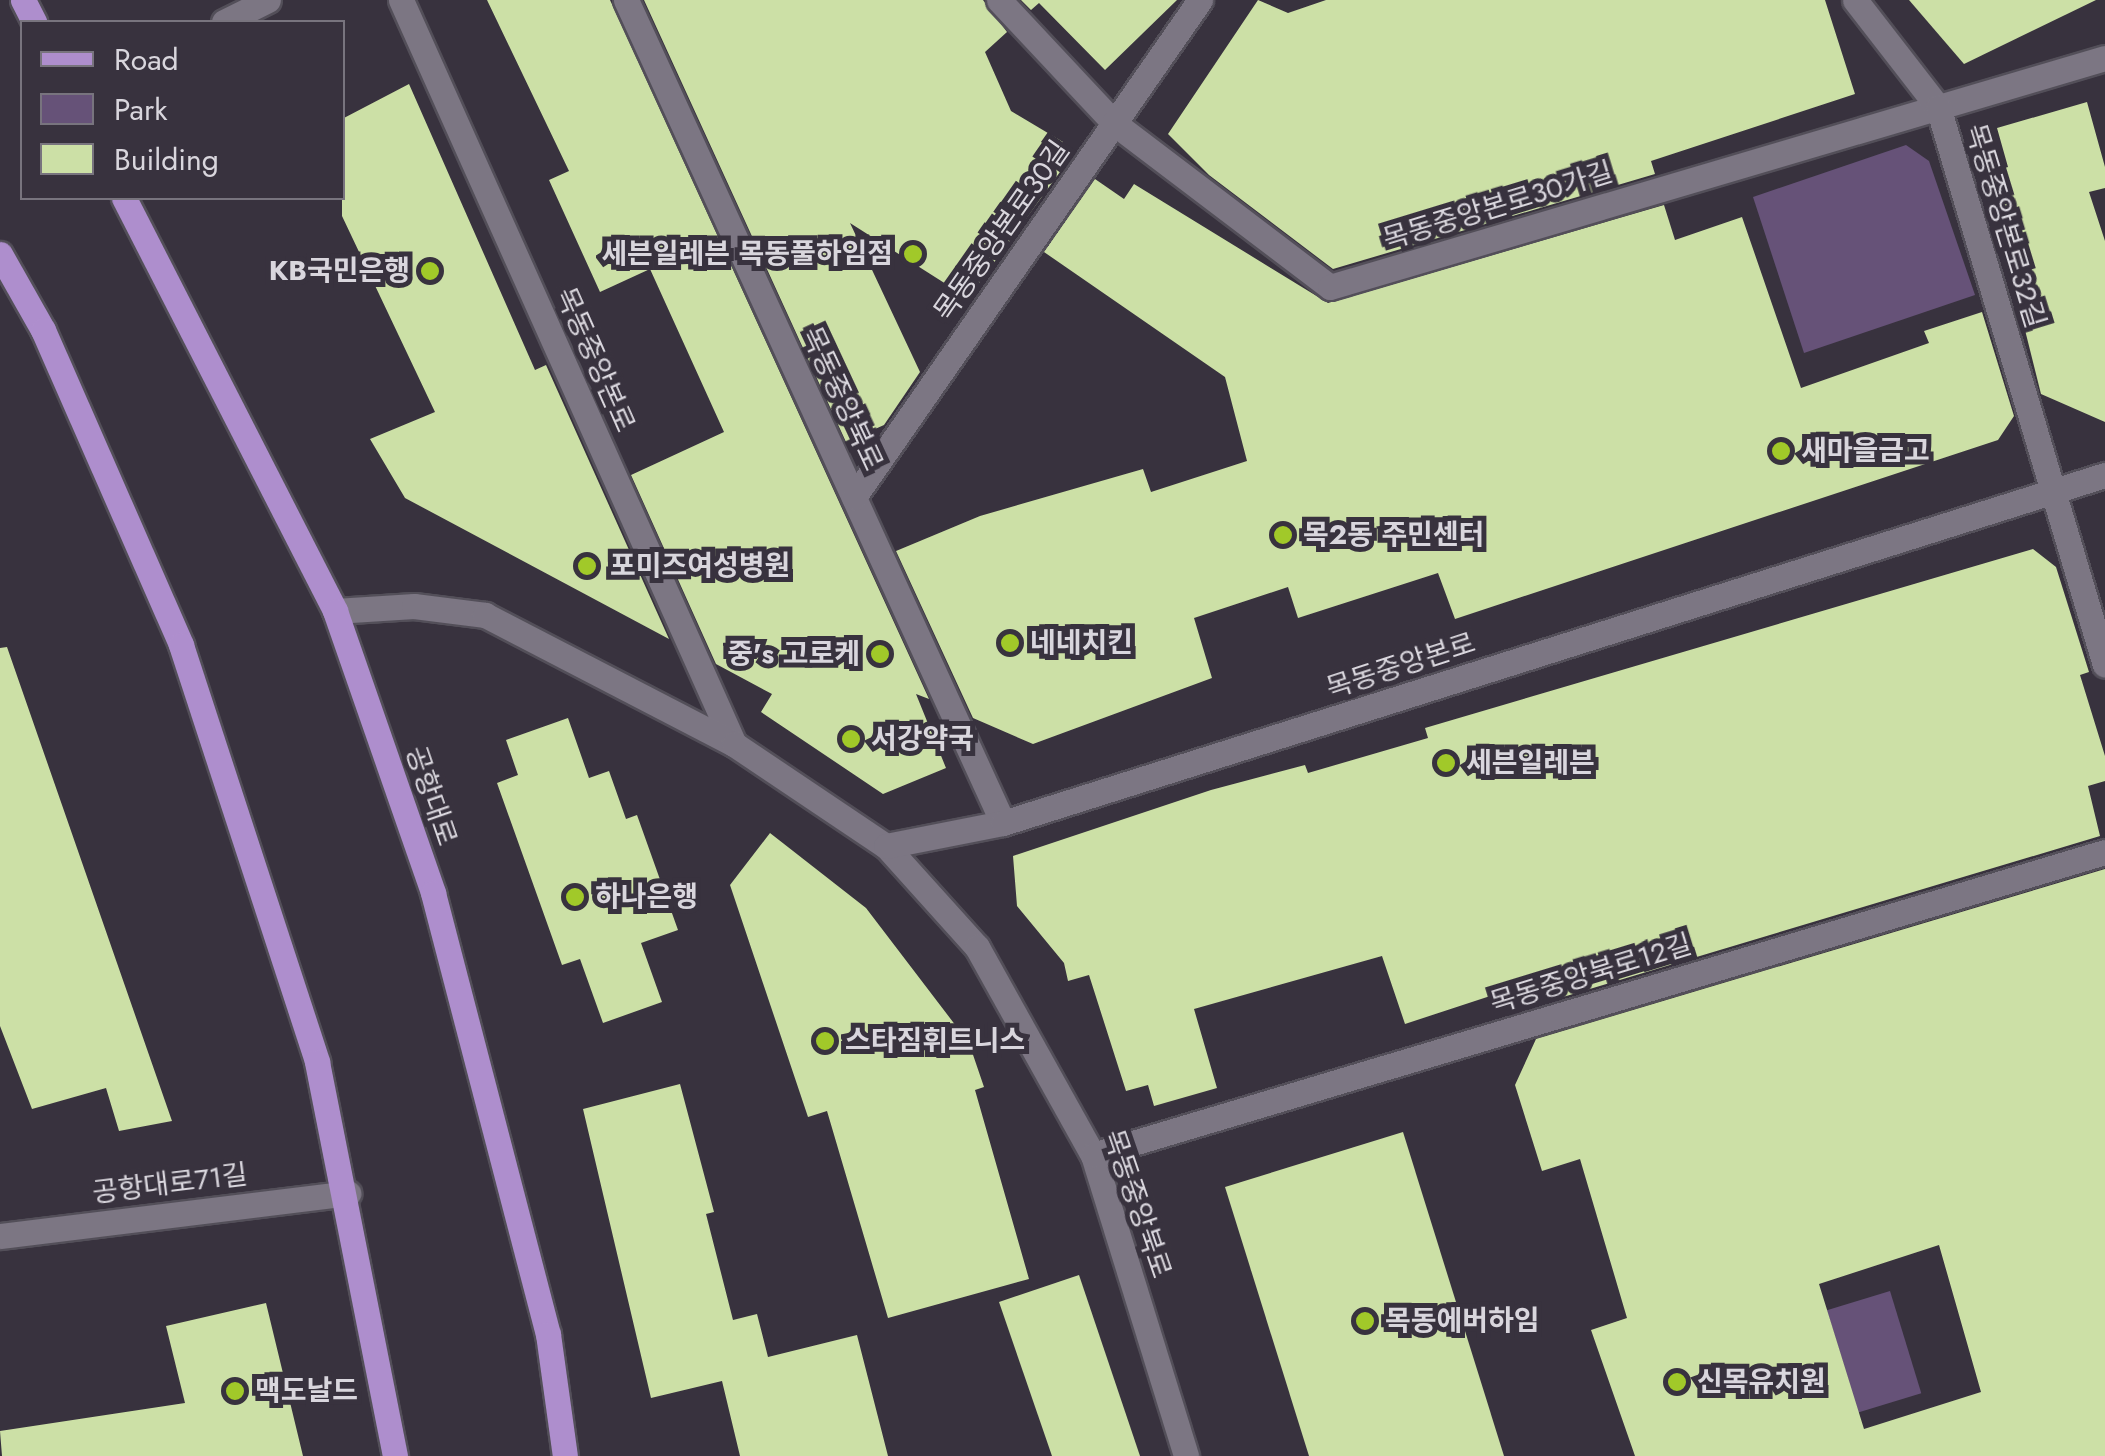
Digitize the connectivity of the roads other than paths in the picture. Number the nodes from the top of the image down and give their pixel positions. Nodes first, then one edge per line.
1 (268, 0) edge
2 (401, 0) edge
3 (626, 0) edge
4 (1000, 0) edge
5 (1200, 0) edge
6 (1855, 0) edge
7 (228, 20) edge
8 (2105, 58) edge
9 (1938, 106) junction
10 (1114, 124) junction
11 (125, 200) edge
12 (0, 254) edge
13 (2105, 475) edge
14 (2054, 491) junction
15 (854, 497) junction
16 (335, 611) junction
17 (2105, 665) edge
18 (734, 744) junction
19 (1003, 823) junction
20 (886, 846) junction
21 (2105, 852) edge
22 (1094, 1155) junction
23 (348, 1192) junction
24 (0, 1236) edge
25 (395, 1456) edge
26 (565, 1456) edge
27 (1186, 1456) edge

1 - 7 street
2 - 18 street, 목동중앙본로
3 - 15 street, 목동중앙북로
4 - 10 street, 목동중앙본로30가길
5 - 10 street, 목동중앙본로30길
6 - 9 street, 목동중앙본로32길
8 - 9 street, 목동중앙본로30가길
9 - 10 street, 목동중앙본로30가길
9 - 14 street, 목동중앙본로32길
10 - 15 street, 목동중앙본로30길
11 - 16 main road, 공항대로
12 - 23 main road
13 - 14 street, 목동중앙본로
14 - 17 street, 목동중앙본로32길
14 - 19 street, 목동중앙본로
15 - 19 street, 목동중앙북로
16 - 18 street
16 - 26 main road, 공항대로
18 - 20 street
19 - 20 street, 목동중앙본로
20 - 22 street, 목동중앙북로
21 - 22 street, 목동중앙북로12길
22 - 27 street, 목동중앙북로
23 - 24 street, 공항대로71길
23 - 25 main road

